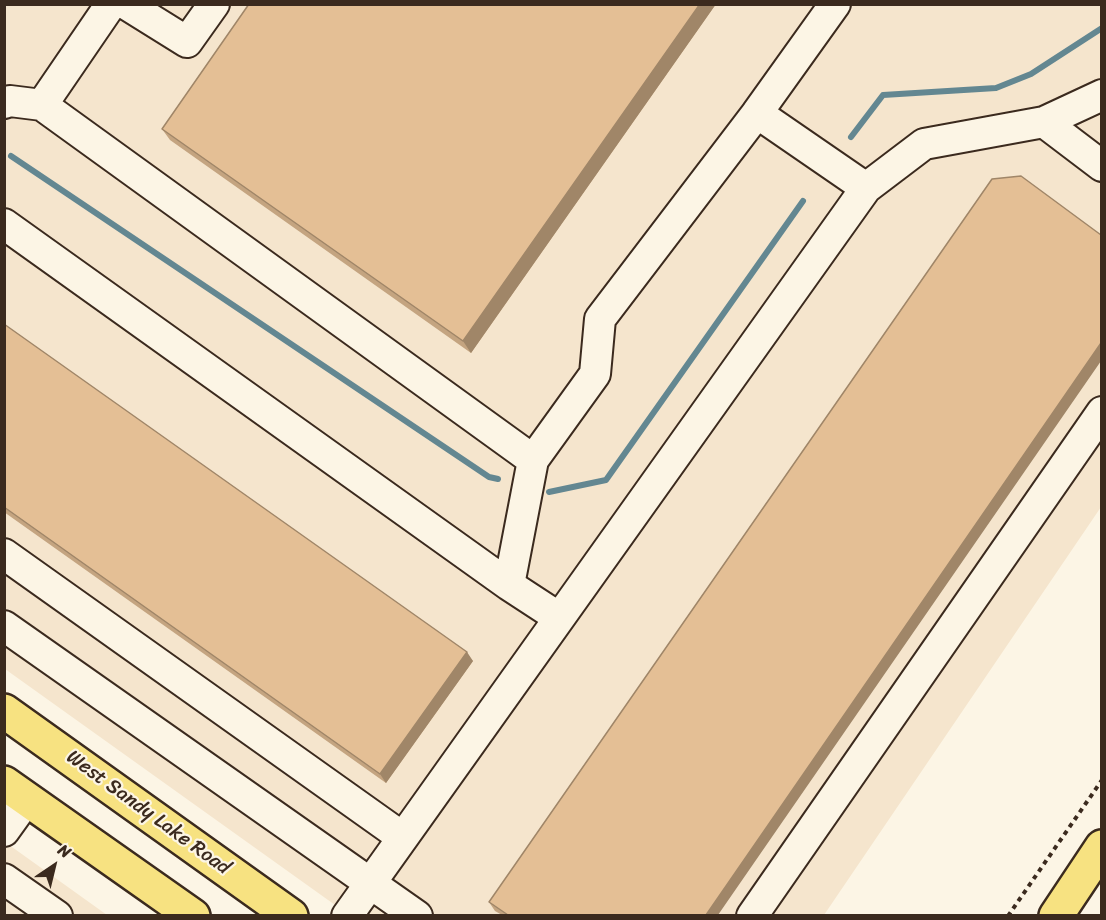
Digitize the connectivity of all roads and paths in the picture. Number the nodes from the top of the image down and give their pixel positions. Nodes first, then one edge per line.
1 (111, 4) edge
2 (126, 4) edge
3 (214, 4) edge
4 (835, 4) edge
5 (1101, 95) edge
6 (4, 103) edge
7 (42, 105) junction
8 (757, 113) junction
9 (1044, 122) junction
10 (1101, 166) edge
11 (866, 188) junction
12 (4, 224) edge
13 (1101, 412) edge
14 (533, 460) junction
15 (4, 554) edge
16 (509, 585) junction
17 (558, 617) junction
18 (4, 626) edge
19 (4, 711) edge
20 (1101, 780) edge
21 (16, 791) edge
22 (4, 831) edge
23 (402, 837) junction
24 (1101, 848) edge
25 (4, 879) edge
26 (371, 882) junction
27 (57, 915) edge
28 (193, 915) edge
29 (291, 915) edge
30 (347, 915) edge
31 (417, 915) edge
32 (752, 915) edge
33 (1008, 915) edge
34 (1056, 915) edge

1 - 7 lane
2 - 3 lane
4 - 8 lane
5 - 9 lane
6 - 7 lane
7 - 14 lane
8 - 11 lane
8 - 14 lane
9 - 10 lane
9 - 11 lane
11 - 17 lane
12 - 16 lane
13 - 32 lane
14 - 16 lane
15 - 23 lane
16 - 17 lane
17 - 23 lane
18 - 26 lane
19 - 29 main road, West Sandy Lake Road
20 - 33 path
21 - 22 lane
21 - 28 main road
23 - 26 lane
24 - 34 main road
25 - 27 lane
26 - 30 lane
26 - 31 lane

